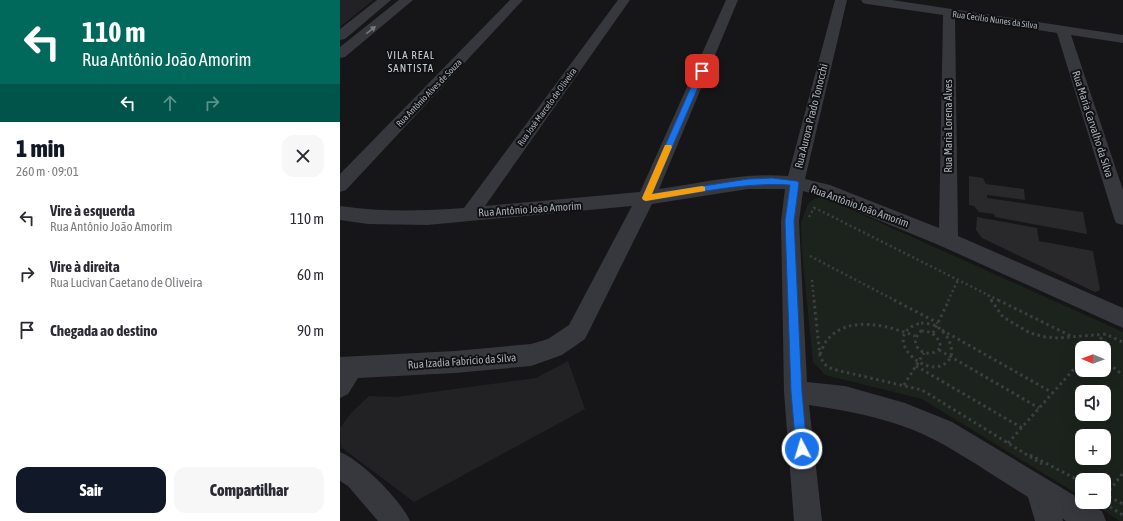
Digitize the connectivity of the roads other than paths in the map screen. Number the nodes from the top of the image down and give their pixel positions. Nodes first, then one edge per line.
1 (385, 0) edge
2 (407, 0) edge
3 (517, 0) edge
4 (624, 0) edge
5 (732, 0) edge
6 (841, 0) edge
7 (867, 0) edge
8 (949, 13) junction
9 (1063, 30) junction
10 (340, 36) edge
11 (1123, 39) edge
12 (340, 54) edge
13 (794, 183) junction
14 (340, 185) edge
15 (646, 198) junction
16 (340, 213) edge
17 (470, 213) junction
18 (1123, 218) edge
19 (948, 240) junction
20 (1123, 318) edge
21 (344, 374) edge
22 (796, 392) junction
23 (340, 465) edge
24 (1039, 490) junction
25 (396, 521) edge
26 (808, 521) edge
27 (1049, 521) edge
28 (1092, 521) edge

1 - 10 street
12 -> 2 street
3 - 14 street, Rua Antônio Alves de Souza
4 - 17 street, Rua José Marcelo de Oliveira
5 - 15 street
6 - 13 street, Rua Aurora Prado Tonocchi
7 - 8 street, Rua Cecilio Nunes da Silva
8 - 9 street, Rua Cecilio Nunes da Silva
8 - 19 street, Rua Maria Lorena Alves
9 - 11 street, Rua Cecilio Nunes da Silva
9 - 18 street, Rua Maria Carvalho da Silva
13 - 15 street, Rua Antônio João Amorim
13 - 19 street, Rua Antônio João Amorim
13 - 22 street, Rua Aurora Prado Tonocchi
15 - 17 street, Rua Antônio João Amorim
15 - 21 street, Rua Izadia Fabricio da Silva
16 - 17 street, Rua Antônio João Amorim
19 - 20 street, Rua Antônio João Amorim
22 - 24 street
22 - 26 street, Rua Aurora Prado Tonocchi
23 - 25 street
24 - 27 street
24 - 28 street

